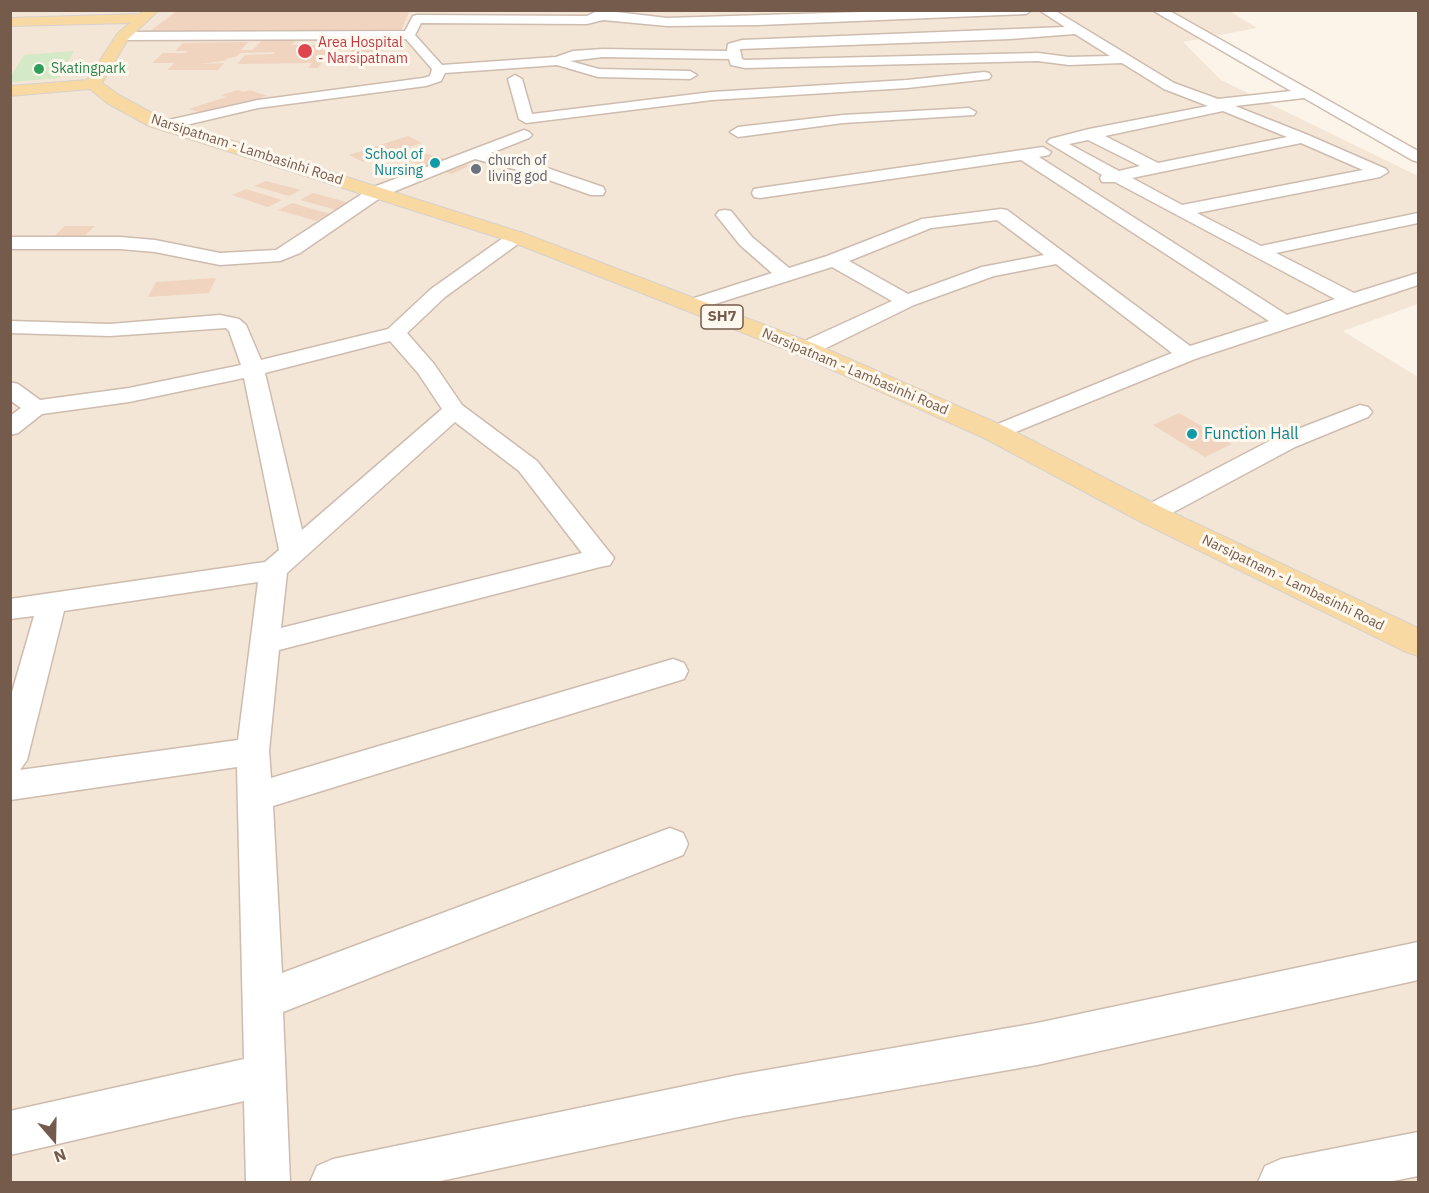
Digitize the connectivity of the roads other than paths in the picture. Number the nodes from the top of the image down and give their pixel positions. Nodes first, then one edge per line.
1 (1026, 10) edge
2 (1046, 10) edge
3 (1158, 10) edge
4 (148, 14) edge
5 (419, 14) edge
6 (603, 14) edge
7 (10, 22) edge
8 (1079, 30) junction
9 (409, 35) junction
10 (123, 36) junction
11 (684, 53) junction
12 (734, 55) junction
13 (1124, 59) junction
14 (558, 61) junction
15 (439, 69) junction
16 (690, 75) junction
17 (995, 75) dead end
18 (515, 79) dead end
19 (93, 84) junction
20 (10, 91) edge
21 (819, 91) junction
22 (1305, 94) junction
23 (711, 96) junction
24 (1219, 105) junction
25 (843, 119) junction
26 (165, 125) junction
27 (931, 130) dead end
28 (738, 132) dead end
29 (1089, 134) junction
30 (524, 135) dead end
31 (860, 136) dead end
32 (1303, 138) junction
33 (1055, 142) junction
34 (477, 155) junction
35 (1024, 155) junction
36 (1419, 157) edge
37 (1419, 165) edge
38 (1156, 168) junction
39 (1380, 172) junction
40 (1117, 176) junction
41 (1070, 185) junction
42 (597, 191) dead end
43 (376, 192) junction
44 (760, 192) dead end
45 (1180, 211) junction
46 (726, 215) dead end
47 (1419, 218) edge
48 (516, 237) junction
49 (10, 243) edge
50 (1261, 251) junction
51 (1059, 258) junction
52 (834, 260) junction
53 (787, 276) junction
54 (1419, 279) edge
55 (1351, 300) junction
56 (907, 301) junction
57 (692, 305) junction
58 (1283, 321) junction
59 (10, 327) edge
60 (395, 333) junction
61 (806, 349) junction
62 (1187, 354) junction
63 (253, 369) junction
64 (10, 389) edge
65 (35, 408) junction
66 (454, 410) junction
67 (1360, 412) dead end
68 (10, 428) edge
69 (996, 433) junction
70 (1150, 514) junction
71 (283, 561) junction
72 (52, 603) junction
73 (10, 609) edge
74 (265, 643) junction
75 (1419, 643) edge
76 (673, 671) dead end
77 (253, 751) junction
78 (10, 760) edge
79 (10, 786) edge
80 (255, 797) junction
81 (670, 844) dead end
82 (1419, 961) edge
83 (263, 1000) junction
84 (265, 1075) junction
85 (10, 1132) edge
86 (1419, 1154) edge
87 (268, 1182) edge
88 (333, 1182) edge
89 (1281, 1182) edge

1 - 6 street
2 - 8 street
3 - 22 street
4 - 7 main road
4 - 10 main road
5 - 6 street
5 - 9 street
8 - 12 street
8 - 13 street
9 - 10 street
9 - 15 street
10 - 19 main road
11 - 12 street
11 - 14 street
11 - 16 street
12 - 13 street
13 - 24 street
14 - 15 street
14 - 16 street
15 - 26 street
16 - 23 street
17 - 21 street
18 - 23 street
19 - 20 main road
19 - 26 main road, Narsipatnam - Lambasinhi Road / SH7
21 - 23 street
21 - 25 street
22 - 24 street
22 - 36 street
24 - 29 street
24 - 32 street
25 - 27 street
25 - 28 street
25 - 31 street
26 - 43 main road, Narsipatnam - Lambasinhi Road / SH7
29 - 33 street
29 - 38 street
30 - 34 street
32 - 38 street
32 - 39 street
33 - 35 street
33 - 40 street
34 - 42 street
34 - 43 street
35 - 41 street
35 - 44 street
37 - 39 street
38 - 40 street
39 - 45 street
40 - 41 street
40 - 45 street
41 - 58 street
43 - 48 main road, Narsipatnam - Lambasinhi Road / SH7
43 - 49 street
45 - 50 street
46 - 53 street
47 - 50 street
48 - 57 main road, Narsipatnam - Lambasinhi Road / SH7
48 - 60 street
50 - 55 street
51 - 52 street
51 - 56 street
51 - 62 street
52 - 53 street
52 - 56 street
53 - 57 street
54 - 55 street
55 - 58 street
56 - 61 street
57 - 61 main road, Narsipatnam - Lambasinhi Road / SH7
58 - 62 street
59 - 63 street
60 - 63 street
60 - 66 street
61 - 69 main road, Narsipatnam - Lambasinhi Road / SH7
62 - 69 street
63 - 65 street
63 - 71 street
64 - 65 street
65 - 68 street
66 - 71 street
66 - 74 street
67 - 70 street
69 - 70 main road, Narsipatnam - Lambasinhi Road / SH7
70 - 75 main road, Narsipatnam - Lambasinhi Road / SH7
71 - 72 street
71 - 74 street
72 - 73 street
72 - 78 street
74 - 77 street
76 - 80 street
77 - 79 street
77 - 80 street
80 - 83 street
81 - 83 street
82 - 88 street
83 - 84 street
84 - 85 street
84 - 87 street
86 - 89 street

